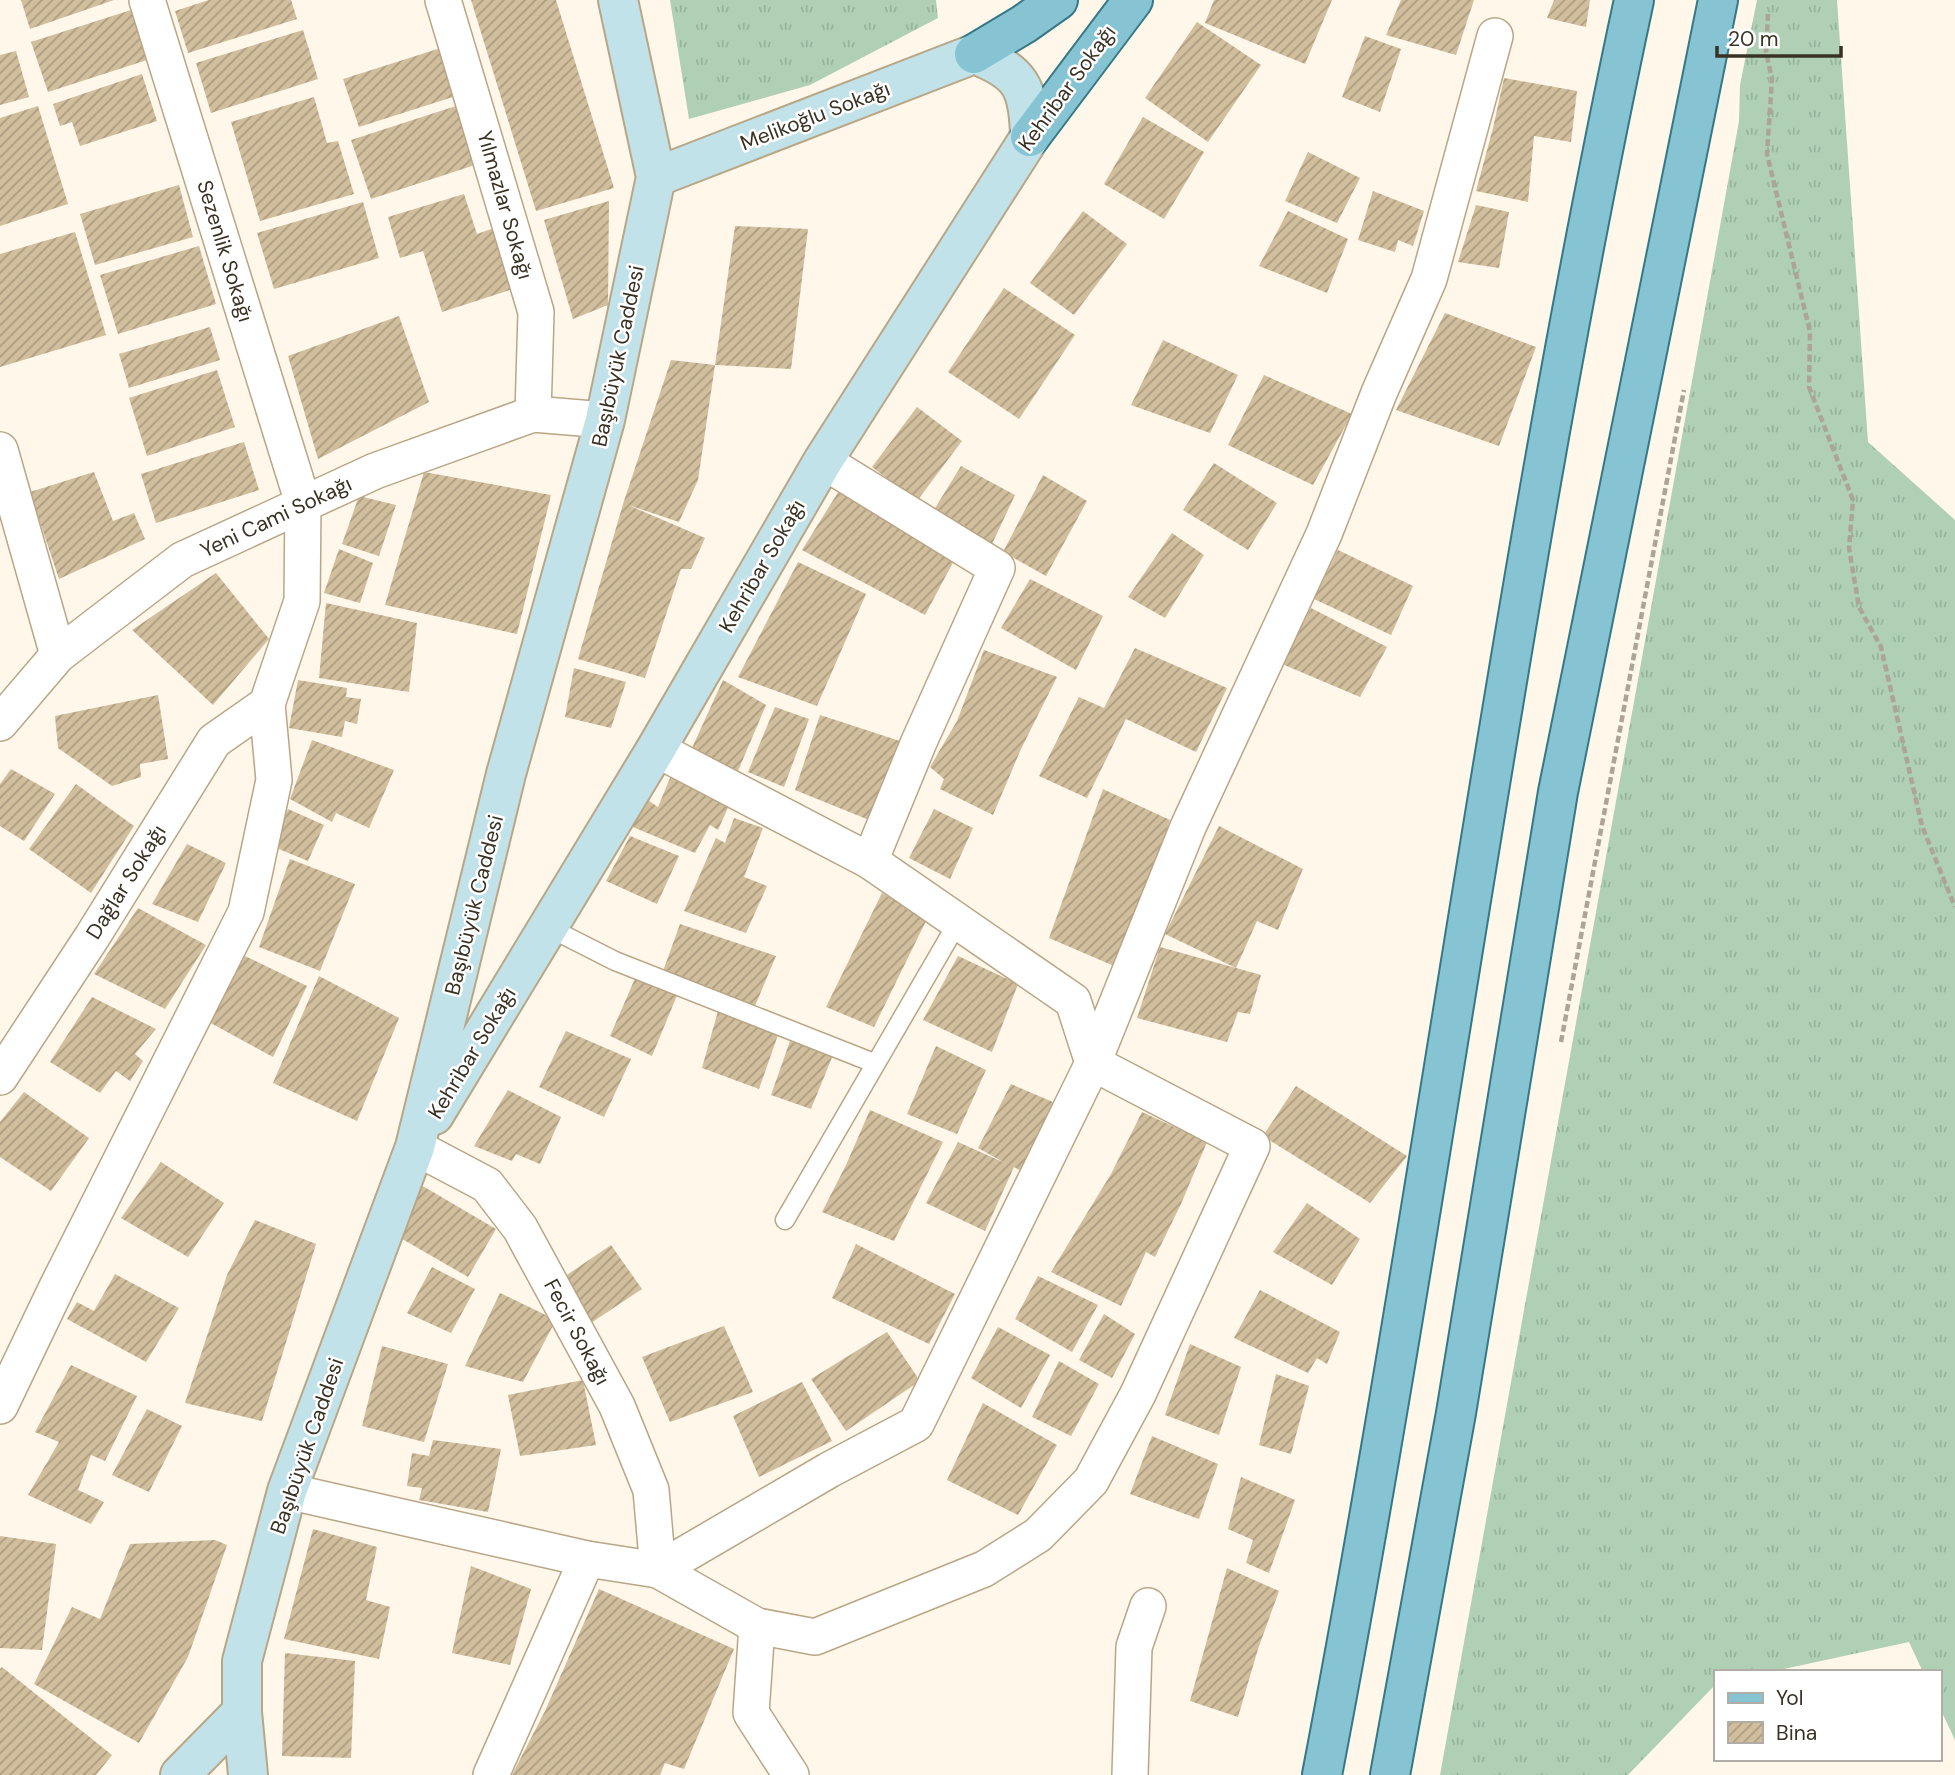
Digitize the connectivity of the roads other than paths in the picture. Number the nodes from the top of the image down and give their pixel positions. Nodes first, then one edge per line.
1 (147, 0) edge
2 (443, 0) edge
3 (618, 0) edge
4 (1058, 0) edge
5 (1133, 0) edge
6 (1612, 0) edge
7 (1634, 0) edge
8 (1718, 0) edge
9 (1495, 36) dead end
10 (974, 54) junction
11 (1609, 115) junction
12 (1030, 136) junction
13 (656, 177) junction
14 (533, 414) junction
15 (606, 420) junction
16 (0, 450) edge
17 (823, 461) junction
18 (303, 503) junction
19 (58, 655) junction
20 (267, 704) junction
21 (0, 723) edge
22 (656, 750) junction
23 (870, 861) junction
24 (958, 922) junction
25 (548, 927) junction
26 (874, 1063) junction
27 (1093, 1063) junction
28 (0, 1077) edge
29 (415, 1147) junction
30 (785, 1220) dead end
31 (0, 1406) edge
32 (288, 1491) junction
33 (587, 1559) junction
34 (658, 1570) junction
35 (1148, 1606) dead end
36 (757, 1626) junction
37 (242, 1712) junction
38 (180, 1775) edge
39 (248, 1775) edge
40 (491, 1775) edge
41 (791, 1775) edge
42 (1130, 1775) edge
43 (1322, 1775) edge
44 (1390, 1775) edge

1 - 18 street, Sezenlik Sokağı
2 - 14 street, Yılmazlar Sokağı
3 - 13 main road, Başıbüyük Caddesi
4 - 10 main road
5 - 12 main road, Kehribar Sokağı
6 - 11 main road
7 - 11 main road
8 - 44 main road
9 - 27 street
10 - 12 main road
10 - 13 main road, Melikoğlu Sokağı
11 - 43 main road
12 - 17 main road, Kehribar Sokağı
13 - 15 main road, Başıbüyük Caddesi
14 - 15 street, Yeni Cami Sokağı
14 - 18 street, Yeni Cami Sokağı
15 - 29 main road, Başıbüyük Caddesi
16 - 19 street
17 - 22 main road, Kehribar Sokağı
17 - 23 street
18 - 19 street, Yeni Cami Sokağı
18 - 20 street, Sezenlik Sokağı
19 - 21 street, Yeni Cami Sokağı
20 - 28 street, Dağlar Sokağı
20 - 31 street
22 - 23 street
22 - 25 main road, Kehribar Sokağı
23 - 24 street
24 - 26 lane
24 - 27 street
25 - 26 lane
25 - 29 main road, Kehribar Sokağı
26 - 30 lane
27 - 34 street
27 - 36 street
29 - 32 main road, Başıbüyük Caddesi
29 - 34 street, Fecir Sokağı
32 - 33 street
32 - 37 main road, Başıbüyük Caddesi
33 - 34 street
33 - 40 street
34 - 36 street
35 - 42 street
36 - 41 street
37 - 38 main road
37 - 39 main road, Başıbüyük Caddesi

